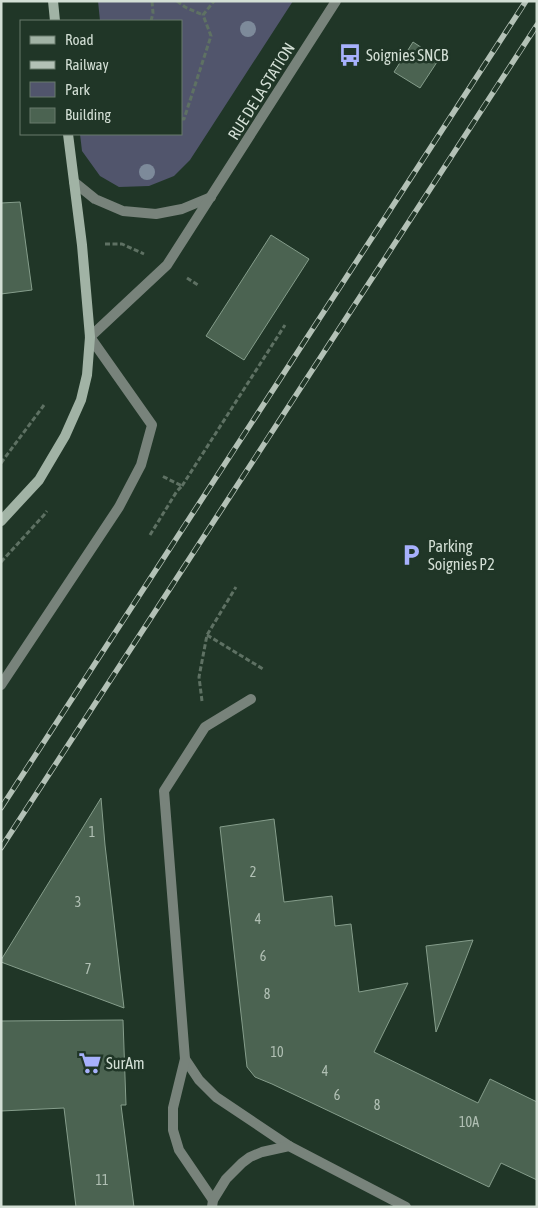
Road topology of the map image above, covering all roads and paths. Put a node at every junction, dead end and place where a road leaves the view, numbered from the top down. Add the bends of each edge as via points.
1 (53, 1) edge
2 (152, 1) edge
3 (177, 1) edge
4 (214, 1) edge
5 (336, 1) edge
6 (203, 15) junction
7 (55, 20) edge
8 (151, 20) edge
9 (182, 119) edge
10 (68, 135) edge
11 (74, 182) junction
12 (212, 197) junction
13 (286, 325) dead end
14 (90, 337) junction
15 (44, 405) dead end
16 (1, 463) edge
17 (182, 486) dead end
18 (177, 491) dead end
19 (1, 521) edge
20 (150, 535) dead end
21 (236, 587) dead end
22 (207, 635) junction
23 (262, 669) dead end
24 (1, 685) edge
25 (251, 699) dead end
26 (205, 727) junction
27 (185, 1059) junction
28 (289, 1146) junction
29 (213, 1203) edge
30 (406, 1207) edge

1 - 7 street
2 - 8 path
3 - 6 path
4 - 6 path
5 - 12 street, RUE DE LA STATION
6 - 9 path via 210,36
10 - 11 street
11 - 12 street via 95,199 123,211 156,214 182,209
11 - 14 street
12 - 14 street, RUE DE LA STATION via 168,265
13 - 17 path
14 - 19 street via 81,400 65,436 40,480
14 - 24 street via 152,425 141,465 119,507
15 - 16 path
18 - 20 path
21 - 22 path
22 - 23 path
22 - 26 path via 199,677
25 - 26 street
26 - 27 street via 164,791
27 - 28 street via 216,1097
27 - 29 street via 173,1108 173,1130 179,1150
28 - 29 street via 262,1152 242,1163 226,1179
28 - 30 street

